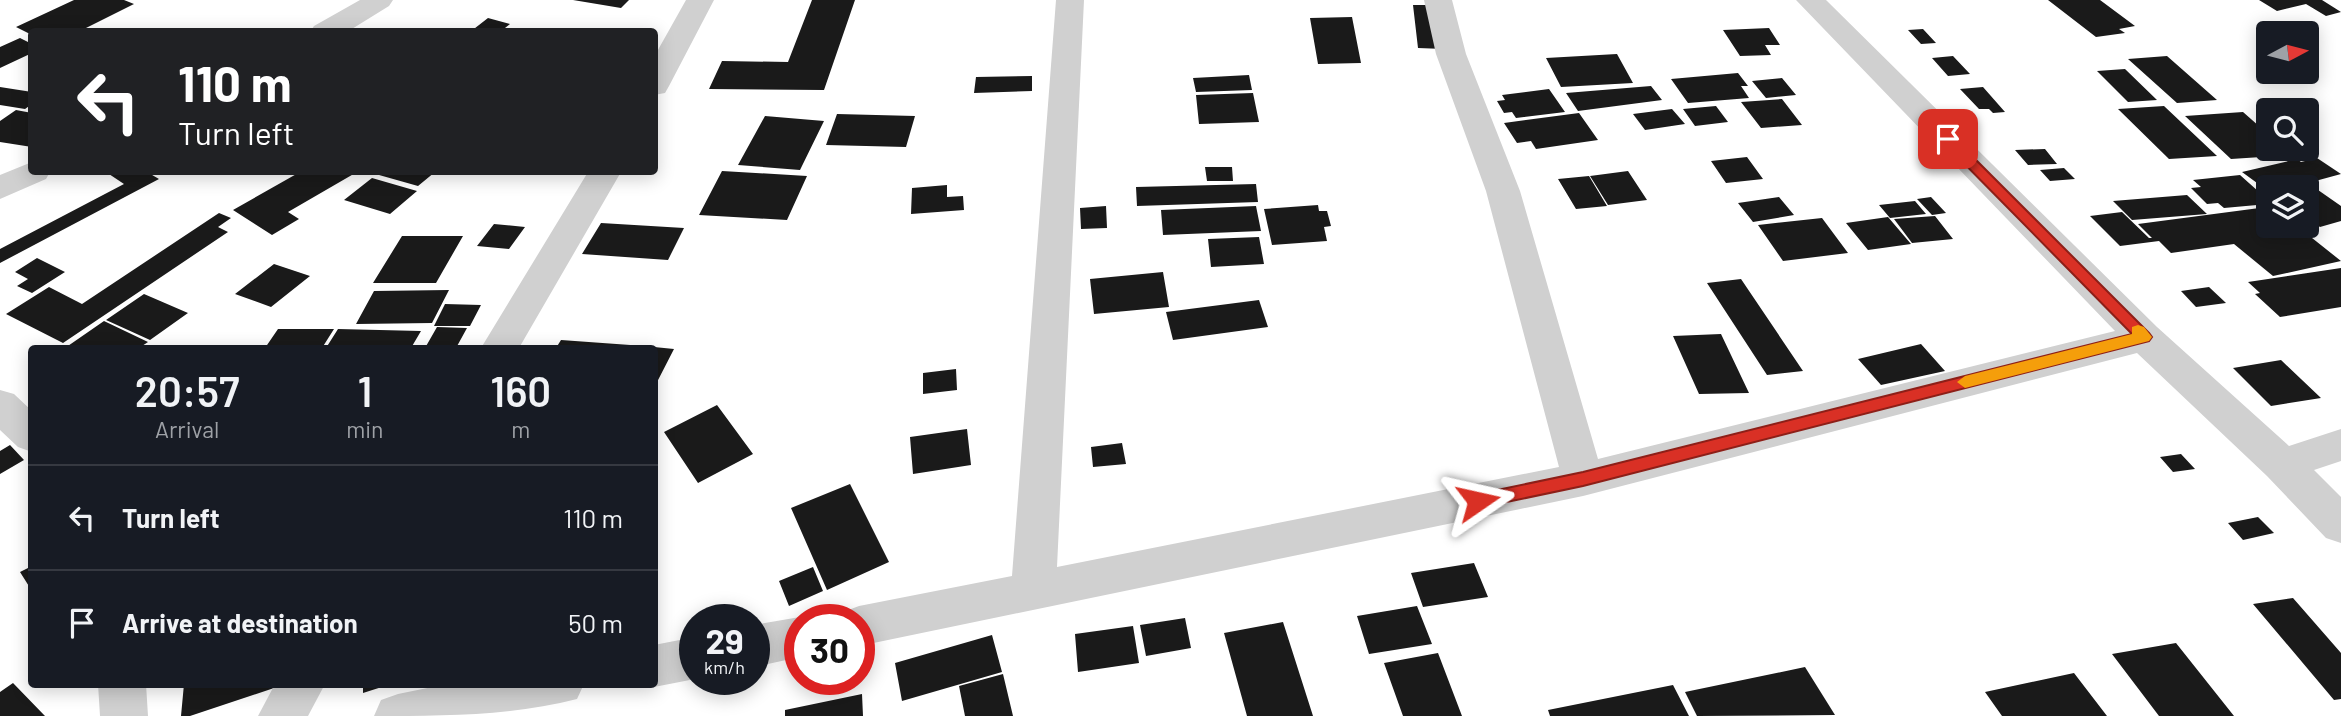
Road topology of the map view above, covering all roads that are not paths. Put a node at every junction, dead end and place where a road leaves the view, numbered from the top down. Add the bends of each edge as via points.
1 (379, 0) edge
2 (700, 0) edge
3 (1070, 0) edge
4 (1438, 0) edge
5 (1810, 0) edge
6 (332, 28) edge
7 (658, 79) edge
8 (28, 175) edge
9 (602, 175) edge
10 (0, 188) edge
11 (2144, 337) junction
12 (502, 345) edge
13 (0, 405) edge
14 (28, 432) edge
15 (2341, 445) edge
16 (2282, 464) junction
17 (1583, 479) junction
18 (2341, 525) edge
19 (1033, 592) junction
20 (875, 623) edge
21 (679, 661) edge
22 (658, 665) edge
23 (122, 688) edge
24 (299, 688) edge
25 (540, 688) edge
26 (124, 716) edge
27 (282, 716) edge
28 (398, 716) edge

1 - 6 street
2 - 7 street
3 - 19 street
4 - 17 street via 1451,54 1503,191
5 - 11 street
8 - 10 street
9 - 12 street
11 - 16 street
11 - 17 street
13 - 14 street
15 - 16 street
16 - 18 street
17 - 19 street
19 - 20 street
21 - 22 street
23 - 26 street
24 - 27 street
25 - 28 street

